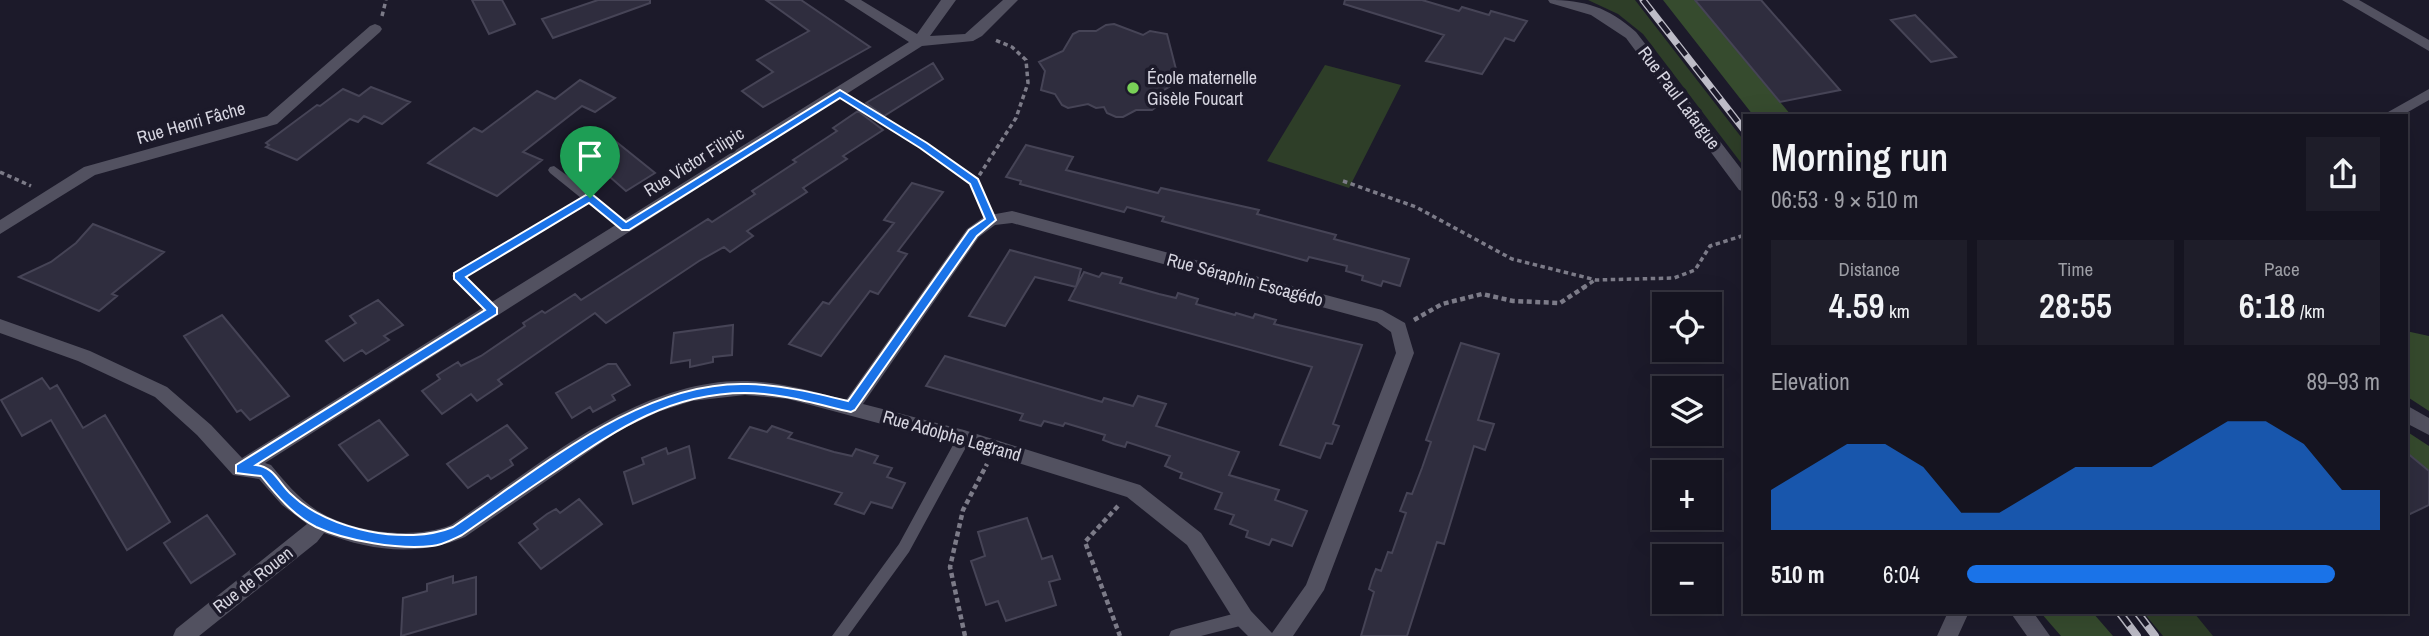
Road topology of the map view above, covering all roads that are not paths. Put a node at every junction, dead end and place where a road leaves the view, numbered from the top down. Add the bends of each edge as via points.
1 (851, 0) edge
2 (949, 0) edge
3 (1010, 0) edge
4 (1555, 0) edge
5 (2348, 0) edge
6 (375, 29) dead end
7 (919, 42) junction
8 (2429, 46) edge
9 (2429, 94) edge
10 (2392, 114) edge
11 (554, 170) dead end
12 (1743, 183) edge
13 (590, 198) junction
14 (626, 227) junction
15 (0, 228) edge
16 (493, 311) junction
17 (0, 326) edge
18 (851, 407) junction
19 (2408, 414) edge
20 (2429, 427) edge
21 (964, 438) junction
22 (240, 469) junction
23 (320, 522) junction
24 (1958, 614) edge
25 (2022, 614) edge
26 (1244, 618) junction
27 (183, 636) edge
28 (839, 636) edge
29 (1176, 636) edge
30 (1264, 636) edge
31 (1281, 636) edge
32 (1947, 636) edge
33 (2040, 636) edge

1 - 7 street
2 - 7 street
3 - 7 street via 968,38
4 - 12 street, Rue Paul Lafargue via 1607,16 1631,35
5 - 8 street
6 - 15 street, Rue Henri Fâche via 272,120 90,171
7 - 14 street, Rue Victor Filipic
9 - 10 street
11 - 13 lane
13 - 14 lane
13 - 16 lane via 458,276
14 - 16 street, Rue Victor Filipic
16 - 22 street, Rue Victor Filipic
17 - 22 street via 84,356 162,392
18 - 21 street, Rue Adolphe Legrand
18 - 23 street, Rue Adolphe Legrand via 788,392 745,388 692,394 613,425 458,531 435,540 351,533
18 - 31 street, Rue Séraphin Escagédo via 973,233 991,220 1025,220 1382,317 1399,328 1405,353 1314,590
19 - 20 street
21 - 26 street, Rue Adolphe Legrand via 1133,491 1194,540
21 - 28 lane via 904,548
22 - 23 street, Rue Adolphe Legrand via 264,471 288,500
23 - 27 street, Rue de Rouen via 310,536
24 - 32 street
25 - 33 street
26 - 29 lane
26 - 30 street, Rue Adolphe Legrand

